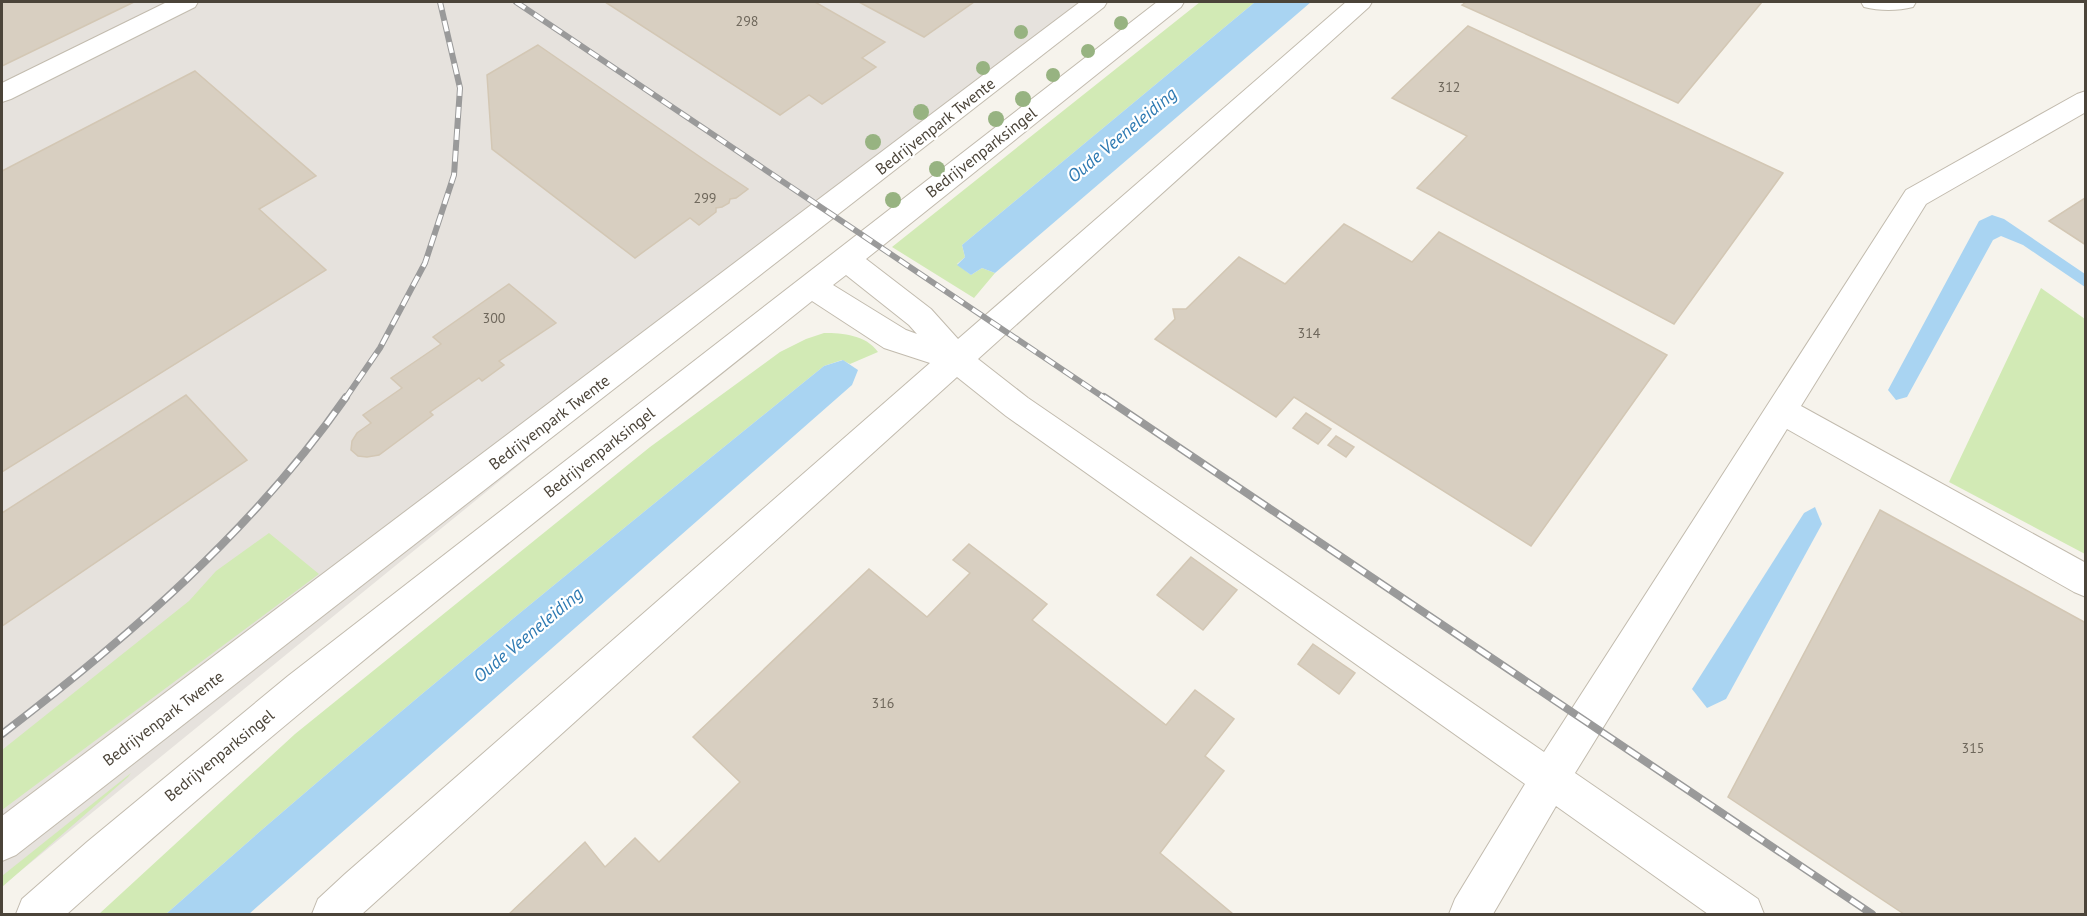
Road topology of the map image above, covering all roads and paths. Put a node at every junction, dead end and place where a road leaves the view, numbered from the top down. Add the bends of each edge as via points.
1 (186, 2) edge
2 (1095, 2) edge
3 (1172, 2) edge
4 (1360, 2) edge
5 (1873, 2) edge
6 (1904, 2) edge
7 (2, 93) edge
8 (2085, 100) edge
9 (2085, 130) edge
10 (2030, 132) junction
11 (846, 259) junction
12 (811, 286) junction
13 (958, 360) junction
14 (1781, 410) junction
15 (2085, 581) edge
16 (1550, 780) junction
17 (2, 842) edge
18 (37, 915) edge
19 (333, 915) edge
20 (1470, 915) edge
21 (1743, 915) edge

1 - 7 street
2 - 17 street, Bedrijvenpark Twente
3 - 11 street, Bedrijvenparksingel
4 - 13 street
5 - 6 street
8 - 10 street
9 - 10 street via 2071,126
10 - 14 street via 1916,197
11 - 12 street, Bedrijvenparksingel
11 - 13 street via 920,317
12 - 13 street via 895,339
12 - 18 street, Bedrijvenparksingel via 224,750
13 - 16 street via 1017,407
13 - 19 street
14 - 15 street
14 - 16 street
16 - 20 street
16 - 21 street

